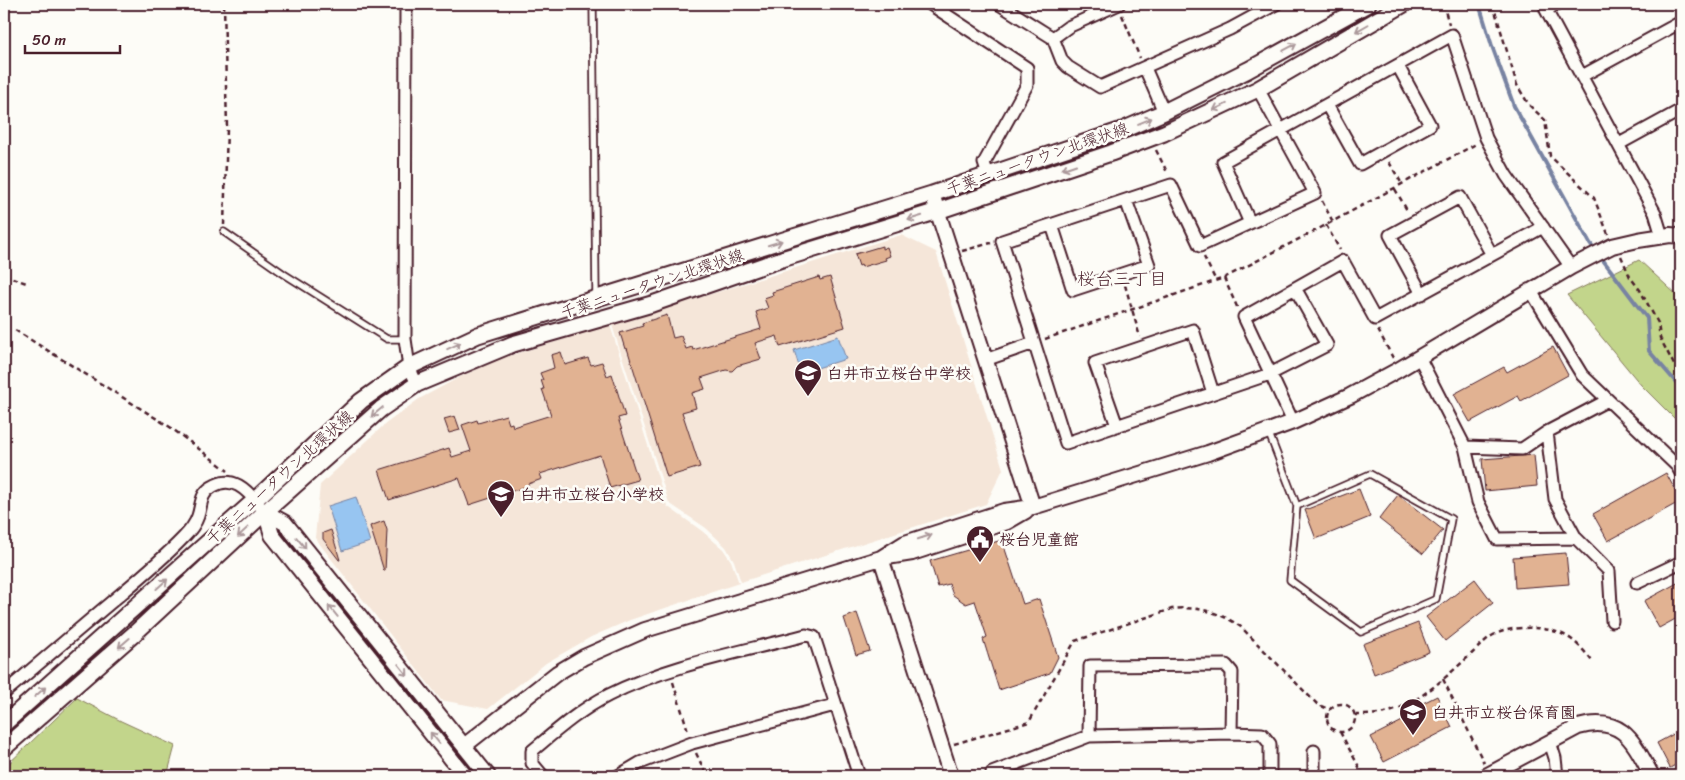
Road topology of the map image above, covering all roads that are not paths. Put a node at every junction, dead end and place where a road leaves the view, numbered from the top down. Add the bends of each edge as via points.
1 (406, 4) edge
2 (593, 4) edge
3 (930, 4) edge
4 (999, 4) edge
5 (1118, 4) edge
6 (1276, 4) edge
7 (1368, 4) edge
8 (1404, 4) edge
9 (1557, 4) edge
10 (1681, 22) edge
11 (1053, 38) junction
12 (1398, 66) junction
13 (1145, 68) junction
14 (1582, 76) junction
15 (1258, 89) junction
16 (1327, 105) junction
17 (1681, 110) edge
18 (1164, 112) junction
19 (1281, 130) junction
20 (1619, 144) junction
21 (988, 175) junction
22 (932, 194) junction
23 (1126, 200) junction
24 (938, 211) junction
25 (1250, 223) junction
26 (1052, 224) junction
27 (1543, 227) junction
28 (224, 232) road end
29 (1662, 236) junction
30 (1681, 236) edge
31 (1492, 255) junction
32 (1571, 267) junction
33 (1295, 288) junction
34 (1531, 291) junction
35 (1422, 294) junction
36 (596, 299) junction
37 (405, 339) junction
38 (1034, 343) junction
39 (1419, 357) junction
40 (985, 360) junction
41 (409, 367) junction
42 (1270, 374) junction
43 (417, 384) junction
44 (1213, 393) junction
45 (1608, 400) junction
46 (1293, 422) junction
47 (1117, 426) junction
48 (1268, 431) junction
49 (1547, 432) junction
50 (1465, 447) junction
51 (1681, 473) edge
52 (255, 500) junction
53 (1297, 506) junction
54 (1033, 507) junction
55 (265, 512) junction
56 (1576, 538) junction
57 (881, 558) junction
58 (1681, 562) edge
59 (1637, 583) dead end
60 (1612, 621) dead end
61 (4, 693) edge
62 (835, 705) junction
63 (4, 724) edge
64 (1231, 733) junction
65 (1089, 736) junction
66 (1550, 742) junction
67 (464, 746) junction
68 (4, 748) edge
69 (1314, 751) dead end
70 (1488, 775) edge
71 (465, 776) edge
72 (488, 776) edge
73 (543, 776) edge
74 (618, 776) edge
75 (857, 776) edge
76 (951, 776) edge
77 (993, 776) edge
78 (1270, 776) edge
79 (1314, 776) edge
80 (1557, 776) edge
81 (1652, 776) edge

1 - 37 street
2 - 36 lane
3 - 21 street via 1027,68 1027,85 984,163
4 - 11 street
5 - 11 street via 1068,27
6 - 13 street
18 -> 7 main road, 千葉ニュータウン北環状線
8 -> 15 main road, 千葉ニュータウン北環状線
9 - 14 street via 1546,10
10 - 14 street
11 - 13 street via 1062,61 1100,87
12 - 16 street
12 - 16 street via 1430,125 1360,164
12 - 27 street via 1452,35 1486,138 1506,175
13 - 18 street
14 - 20 street
15 - 19 street
15 -> 24 main road, 千葉ニュータウン北環状線 via 1164,133
16 - 19 street
17 - 20 street
21 -> 18 main road, 千葉ニュータウン北環状線 via 1125,129
19 - 25 street via 1223,162
19 - 25 street via 1316,193
20 - 29 street via 1656,213
21 - 22 main road, 千葉ニュータウン北環状線
22 - 24 street
36 -> 22 main road, 千葉ニュータウン北環状線
23 - 25 street via 1172,184 1200,246
23 - 26 street
23 - 26 street via 1148,265 1073,290
24 - 40 street
24 -> 43 main road, 千葉ニュータウン北環状線 via 652,304 513,344
26 - 38 street via 1002,242
27 - 31 street
27 - 32 street
28 - 37 lane via 387,339
29 - 30 street
29 - 32 street via 1612,246
31 - 35 street
31 - 35 street via 1460,197 1390,235
32 - 34 street
33 - 35 street via 1343,261 1375,319
33 - 42 street via 1244,317
33 - 42 street via 1327,344
34 - 39 street
34 - 45 street via 1582,375
41 -> 36 main road, 千葉ニュータウン北環状線 via 478,335
37 - 41 street
38 - 40 street
38 - 47 street via 1066,442
39 - 46 street via 1350,396
39 - 50 street
40 - 54 street
41 - 43 street
41 - 52 main road, 千葉ニュータウン北環状線 via 361,401
42 - 44 street
42 - 46 street
43 -> 55 main road, 千葉ニュータウン北環状線 via 381,409
44 - 47 street
44 - 47 street via 1193,330 1096,362
45 - 49 street
45 - 51 street
46 - 48 street
48 - 53 lane
48 - 54 street
49 - 50 street via 1522,449
49 - 56 street via 1555,499
50 - 56 street via 1478,502 1496,539
52 - 55 street
52 - 61 street via 236,483 212,486 200,500 192,528 150,570
63 -> 52 main road, 千葉ニュータウン北環状線
53 - 53 lane via 1290,580 1361,632 1436,599 1451,518 1370,474
54 - 57 street via 1004,511 905,543
55 -> 67 street via 285,523
55 -> 68 main road, 千葉ニュータウン北環状線 via 135,633
71 -> 55 street via 272,535
56 - 60 street via 1610,571
57 - 67 street via 616,641 557,673
57 - 76 street
58 - 59 street
62 - 73 street via 814,638 806,635 670,671 608,695 569,720 532,751 532,763
62 - 74 street via 692,743 640,763
62 - 75 street
64 - 65 street
64 - 65 street via 1232,672 1226,665 1090,666
64 - 78 street via 1262,734 1270,744
65 - 77 street via 992,773
66 - 70 street
66 - 80 street
66 - 81 street via 1590,724 1613,727 1632,739
67 - 72 street
69 - 79 street

